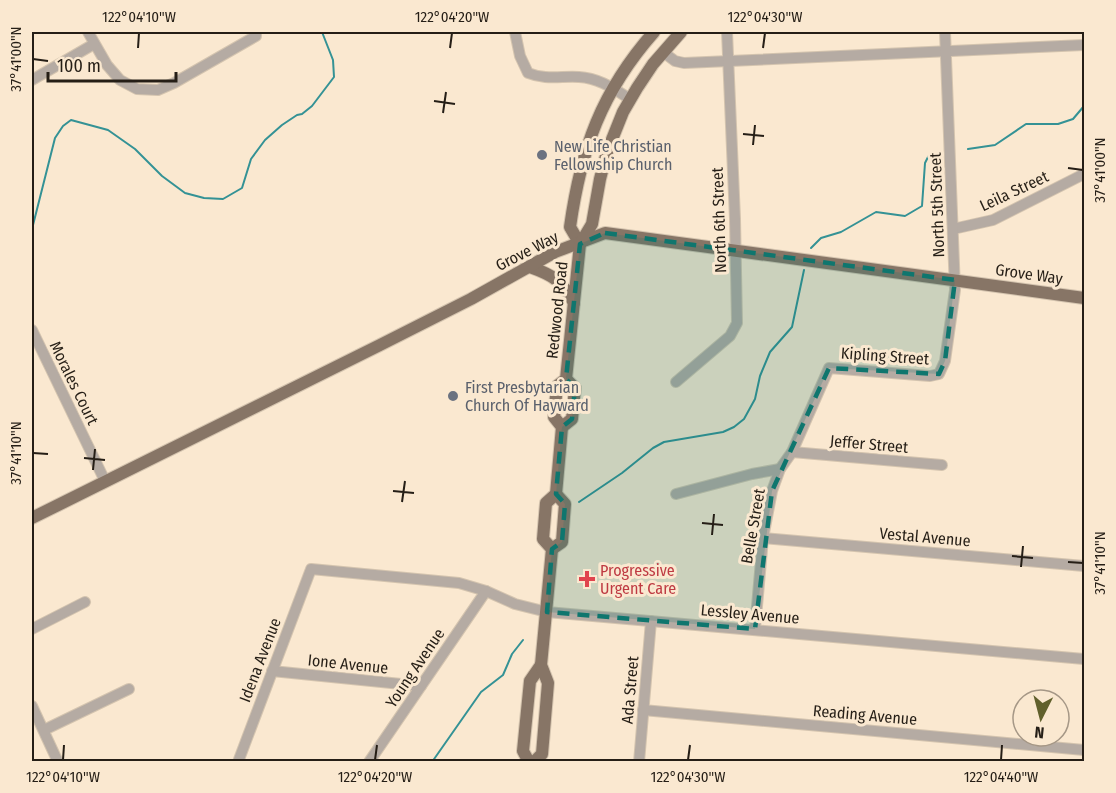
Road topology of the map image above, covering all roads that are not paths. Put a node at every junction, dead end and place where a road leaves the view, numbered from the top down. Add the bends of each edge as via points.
1 (87, 32) edge
2 (515, 32) edge
3 (654, 32) edge
4 (681, 32) edge
5 (727, 32) edge
6 (945, 32) edge
7 (256, 34) edge
8 (94, 44) junction
9 (1084, 45) edge
10 (945, 51) junction
11 (663, 52) junction
12 (728, 61) junction
13 (32, 80) edge
14 (612, 88) junction
15 (630, 99) junction
16 (1084, 174) edge
17 (953, 229) junction
18 (580, 243) junction
19 (736, 250) junction
20 (530, 267) junction
21 (955, 280) junction
22 (1084, 298) edge
23 (574, 303) junction
24 (32, 330) edge
25 (829, 368) joint
26 (939, 374) joint
27 (566, 379) junction
28 (676, 381) dead end
29 (562, 427) junction
30 (792, 452) junction
31 (942, 465) dead end
32 (780, 469) junction
33 (105, 482) junction
34 (556, 494) junction
35 (675, 494) dead end
36 (32, 518) edge
37 (763, 538) junction
38 (552, 549) junction
39 (1084, 566) edge
40 (311, 569) joint
41 (486, 591) junction
42 (85, 602) dead end
43 (547, 612) junction
44 (651, 621) junction
45 (32, 629) edge
46 (755, 629) junction
47 (1084, 659) edge
48 (541, 666) junction
49 (272, 671) junction
50 (421, 686) junction
51 (129, 689) dead end
52 (32, 706) edge
53 (643, 710) junction
54 (44, 730) junction
55 (1084, 750) edge
56 (58, 762) edge
57 (238, 762) edge
58 (369, 762) edge
59 (529, 762) edge
60 (534, 762) edge
61 (639, 762) edge

1 - 8 street
2 - 14 street via 528,73 539,77 581,77
3 - 14 main road, Redwood Road
4 - 11 main road, Redwood Road
5 - 12 street, North 6th Street
6 - 10 street, North 5th Street
7 - 8 street via 158,90 137,89 120,80
8 - 13 street
9 - 10 street
10 - 12 street
10 - 17 street, North 5th Street
11 - 12 street via 684,63
11 - 15 main road, Redwood Road
12 - 19 street, North 6th Street
14 - 15 street
14 - 18 main road, Redwood Road via 592,130 578,179 570,227
15 - 18 main road, Redwood Road via 607,152 592,224
16 - 17 street, Leila Street via 993,220
17 - 21 street, North 5th Street
18 - 19 main road, Grove Way via 605,232
18 - 20 main road, Grove Way
18 - 23 main road, Redwood Road
19 - 21 main road, Grove Way
19 - 28 street, North 6th Street via 735,329
20 - 23 main road via 560,282
20 - 33 main road, Grove Way
21 - 22 main road, Grove Way
21 - 26 street, North 5th Street via 945,361
23 - 27 main road, Redwood Road
24 - 33 street, Morales Court
25 - 26 street, Kipling Street via 918,376
25 - 30 street, Belle Street
27 - 29 main road, Redwood Road via 557,386 554,417
27 - 29 main road, Redwood Road via 575,388 572,419
29 - 34 main road, Redwood Road
30 - 31 street, Jeffer Street
30 - 32 street, Belle Street
32 - 35 street
32 - 37 street, Belle Street
33 - 36 main road, Grove Way
34 - 38 main road, Redwood Road via 546,503 543,539
34 - 38 main road, Redwood Road via 565,504 562,542
37 - 39 street, Vestal Avenue
37 - 46 street, Belle Street
38 - 43 main road, Redwood Road
40 - 41 street, Lessley Avenue via 459,583
40 - 49 street, Idena Avenue
41 - 43 street, Lessley Avenue
41 - 50 street, Young Avenue
42 - 45 street
43 - 44 street, Lessley Avenue
43 - 48 main road, Redwood Road
44 - 46 street, Lessley Avenue
44 - 53 street, Ada Street
46 - 47 street, Lessley Avenue
48 - 59 main road, Redwood Road via 530,681 523,751
48 - 60 main road, Redwood Road via 548,682 542,754
49 - 50 street, Ione Avenue
49 - 57 street, Idena Avenue
50 - 58 street, Young Avenue
51 - 54 street
52 - 54 street
53 - 55 street, Reading Avenue
53 - 61 street, Ada Street
54 - 56 street

